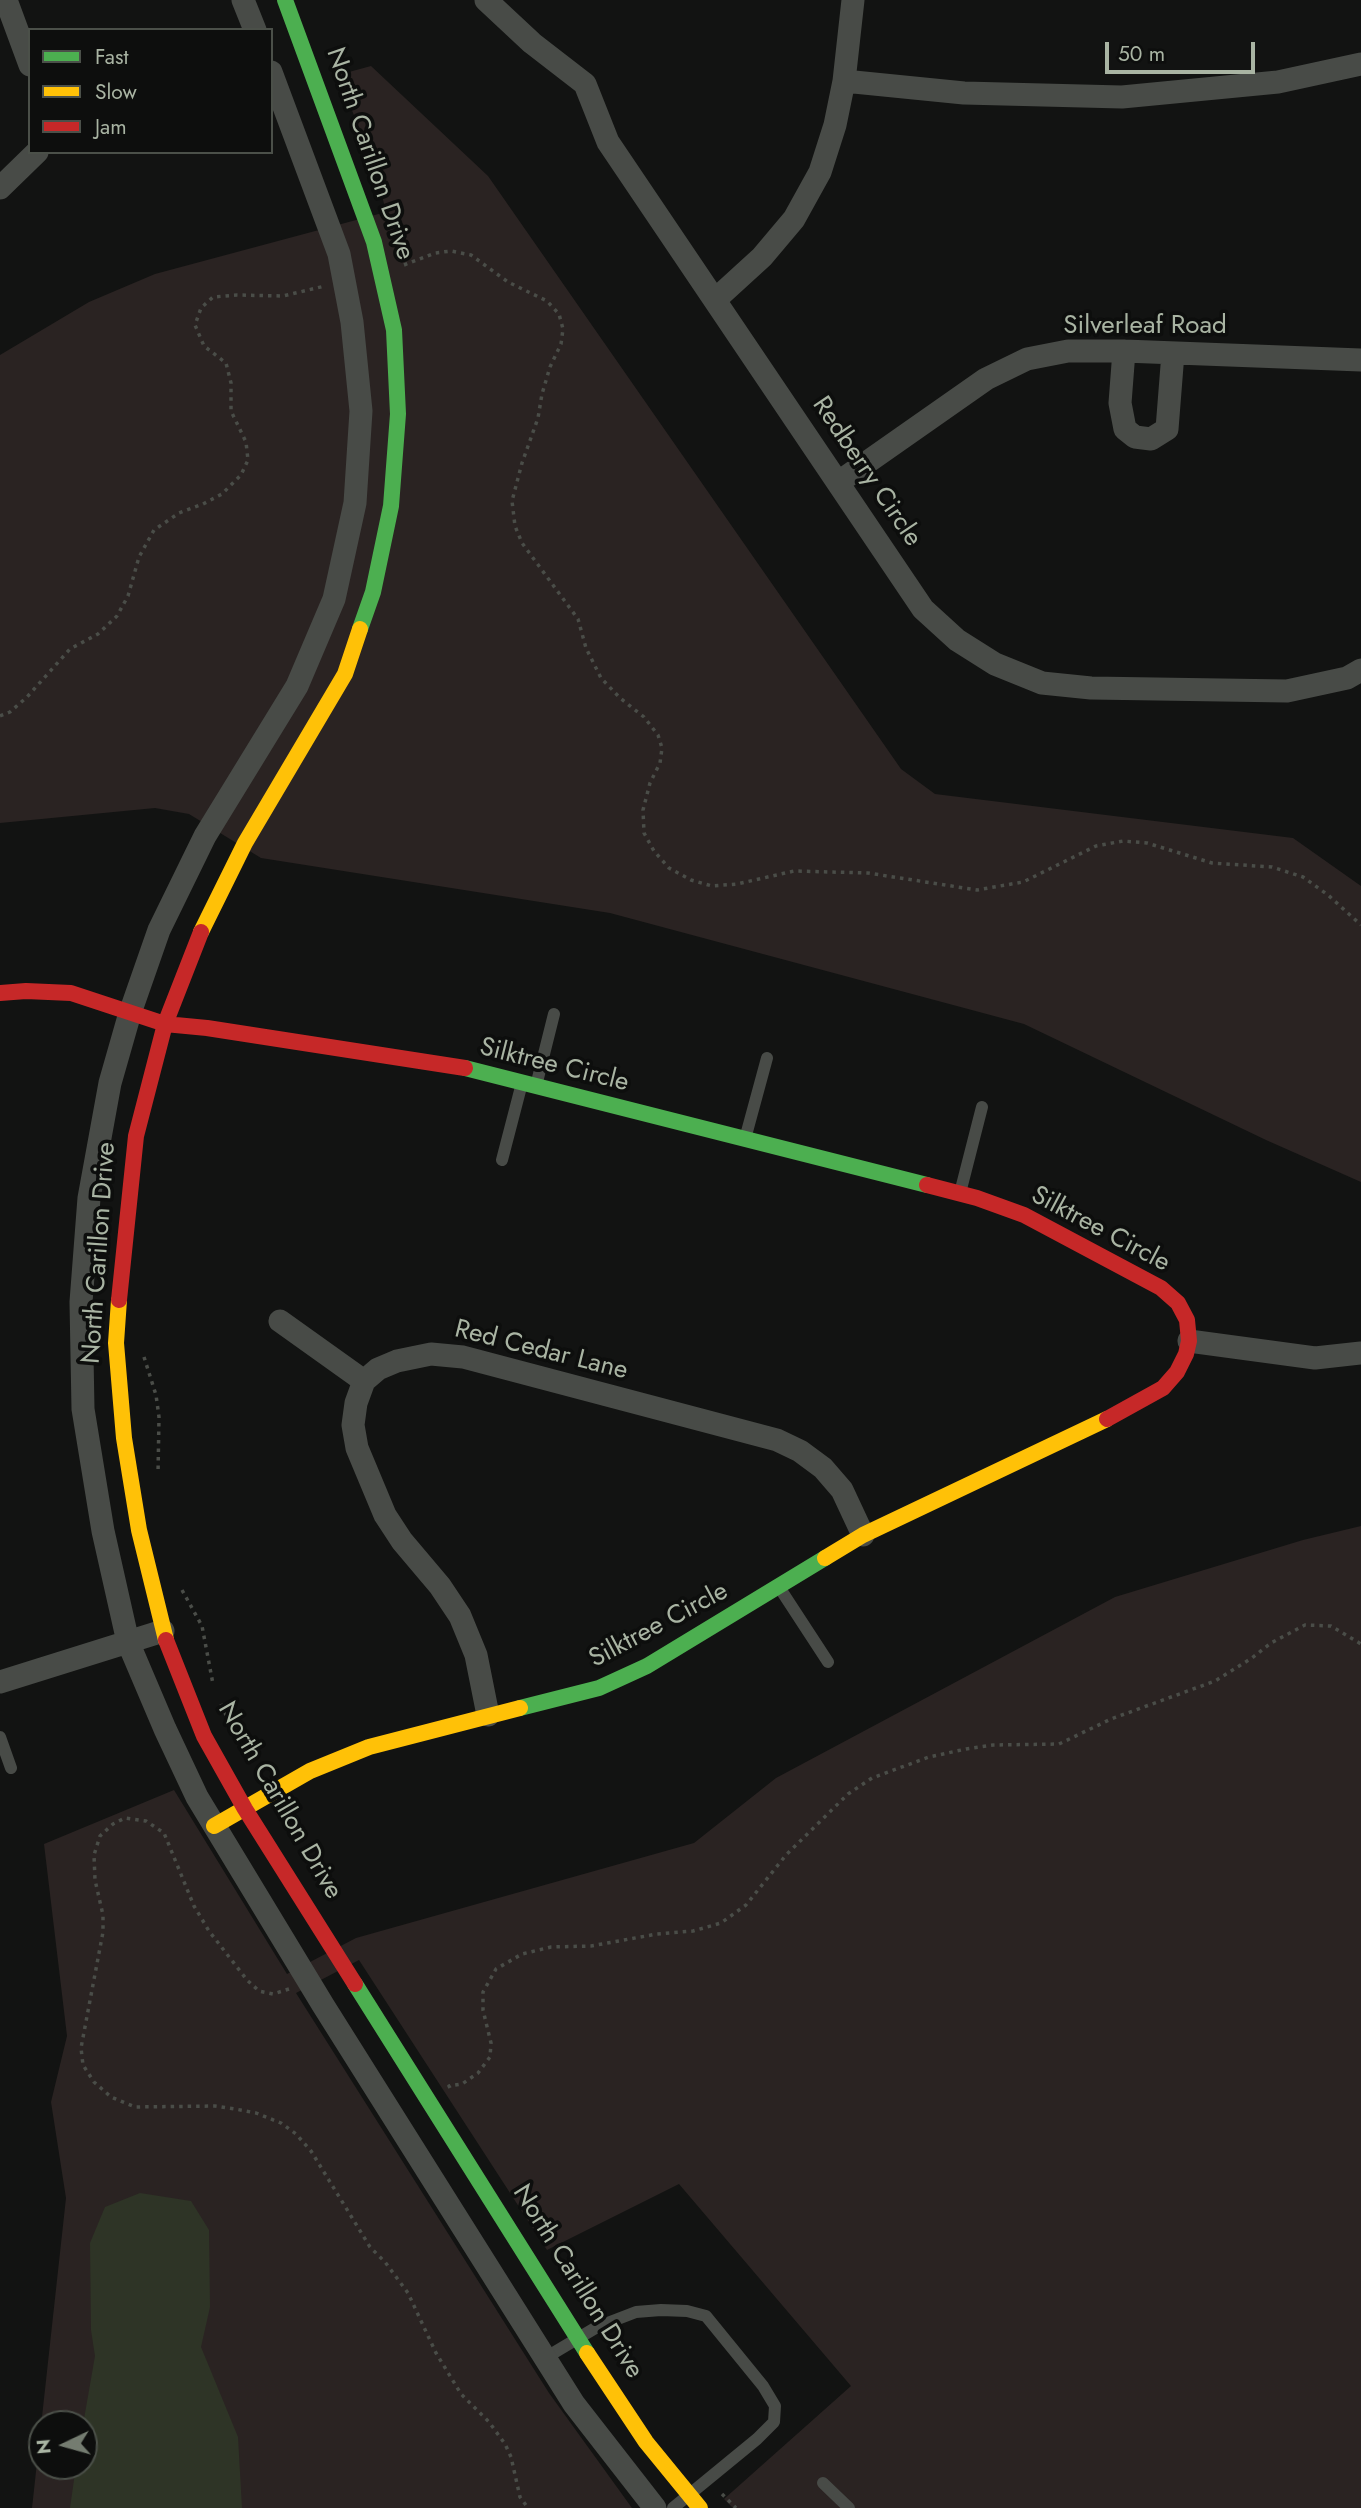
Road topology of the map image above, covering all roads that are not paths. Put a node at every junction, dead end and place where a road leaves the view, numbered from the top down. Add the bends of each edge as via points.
1 (6, 0) edge
2 (243, 0) edge
3 (285, 0) edge
4 (486, 0) edge
5 (853, 0) edge
6 (254, 28) edge
7 (305, 56) junction
8 (28, 60) edge
9 (1361, 64) edge
10 (273, 69) edge
11 (273, 75) edge
12 (844, 80) junction
13 (35, 154) edge
14 (0, 188) edge
15 (716, 299) junction
16 (1124, 351) junction
17 (1173, 353) junction
18 (1361, 360) edge
19 (839, 482) junction
20 (1361, 670) edge
21 (0, 993) edge
22 (130, 1013) junction
23 (554, 1014) dead end
24 (165, 1024) junction
25 (767, 1058) dead end
26 (529, 1085) junction
27 (982, 1107) dead end
28 (745, 1139) junction
29 (502, 1160) dead end
30 (960, 1194) junction
31 (280, 1321) dead end
32 (1189, 1341) junction
33 (1361, 1353) edge
34 (364, 1381) junction
35 (863, 1535) junction
36 (779, 1587) junction
37 (163, 1631) junction
38 (128, 1642) junction
39 (828, 1662) dead end
40 (0, 1682) edge
41 (488, 1715) junction
42 (0, 1737) edge
43 (11, 1768) dead end
44 (245, 1809) junction
45 (214, 1826) junction
46 (578, 2338) junction
47 (545, 2358) junction
48 (823, 2483) dead end
49 (695, 2502) edge
50 (655, 2508) edge
51 (673, 2508) edge
52 (849, 2508) edge

1 - 8 street
2 - 6 street
3 - 7 street, North Carillon Drive
4 - 15 street, Redberry Circle via 585,84 608,142
5 - 12 street
7 - 10 street
7 - 24 street, North Carillon Drive via 374,242 394,330 398,414 391,506 373,592 345,674 245,843 204,925
9 - 12 street via 1278,82 1122,97 964,93
11 - 22 street, North Carillon Drive via 339,254 361,411 355,503 334,599 297,686 205,836 159,930
12 - 15 street via 820,172 794,219 762,257
13 - 14 street
15 - 19 street, Redberry Circle
16 - 17 street, Silverleaf Road
16 - 17 street via 1120,403 1125,429 1135,437 1151,439 1167,429
16 - 19 street, Silverleaf Road via 1068,351 1027,359 986,379
17 - 18 street, Silverleaf Road
19 - 20 street, Redberry Circle via 923,608 957,640 995,664 1042,683 1287,691 1347,678
21 - 22 street, Silktree Circle via 71,993
22 - 24 street, Silktree Circle
22 - 38 street, North Carillon Drive via 110,1083 89,1198 81,1302 83,1409
23 - 26 lane
24 - 26 street, Silktree Circle via 464,1068
24 - 37 street, North Carillon Drive via 136,1136 116,1343 124,1437 139,1530
25 - 28 lane
26 - 28 street, Silktree Circle
26 - 29 lane
27 - 30 lane
28 - 30 street, Silktree Circle
30 - 32 street, Silktree Circle via 1024,1215 1161,1287 1187,1320
31 - 34 street
32 - 33 street via 1315,1358
32 - 35 street, Silktree Circle via 1177,1372 1163,1388
34 - 35 street, Red Cedar Lane via 397,1361 431,1354 463,1357 777,1440 823,1468 842,1490
34 - 41 street via 353,1425 358,1448 385,1515 460,1616 476,1656
35 - 36 street, Silktree Circle
36 - 39 lane
36 - 41 street, Silktree Circle via 647,1666 599,1688
37 - 38 street
37 - 44 street, North Carillon Drive via 204,1736
38 - 40 street
38 - 45 street, North Carillon Drive via 164,1729
41 - 44 street, Silktree Circle via 369,1747 310,1771
42 - 43 lane
44 - 45 street, Silktree Circle
44 - 46 street, North Carillon Drive
45 - 47 street, North Carillon Drive
46 - 47 lane
46 - 49 street, North Carillon Drive via 646,2442
46 - 49 lane via 636,2312 687,2311 706,2316 763,2386 775,2406 774,2422
47 - 50 street, North Carillon Drive via 574,2404
48 - 52 lane
49 - 51 lane

